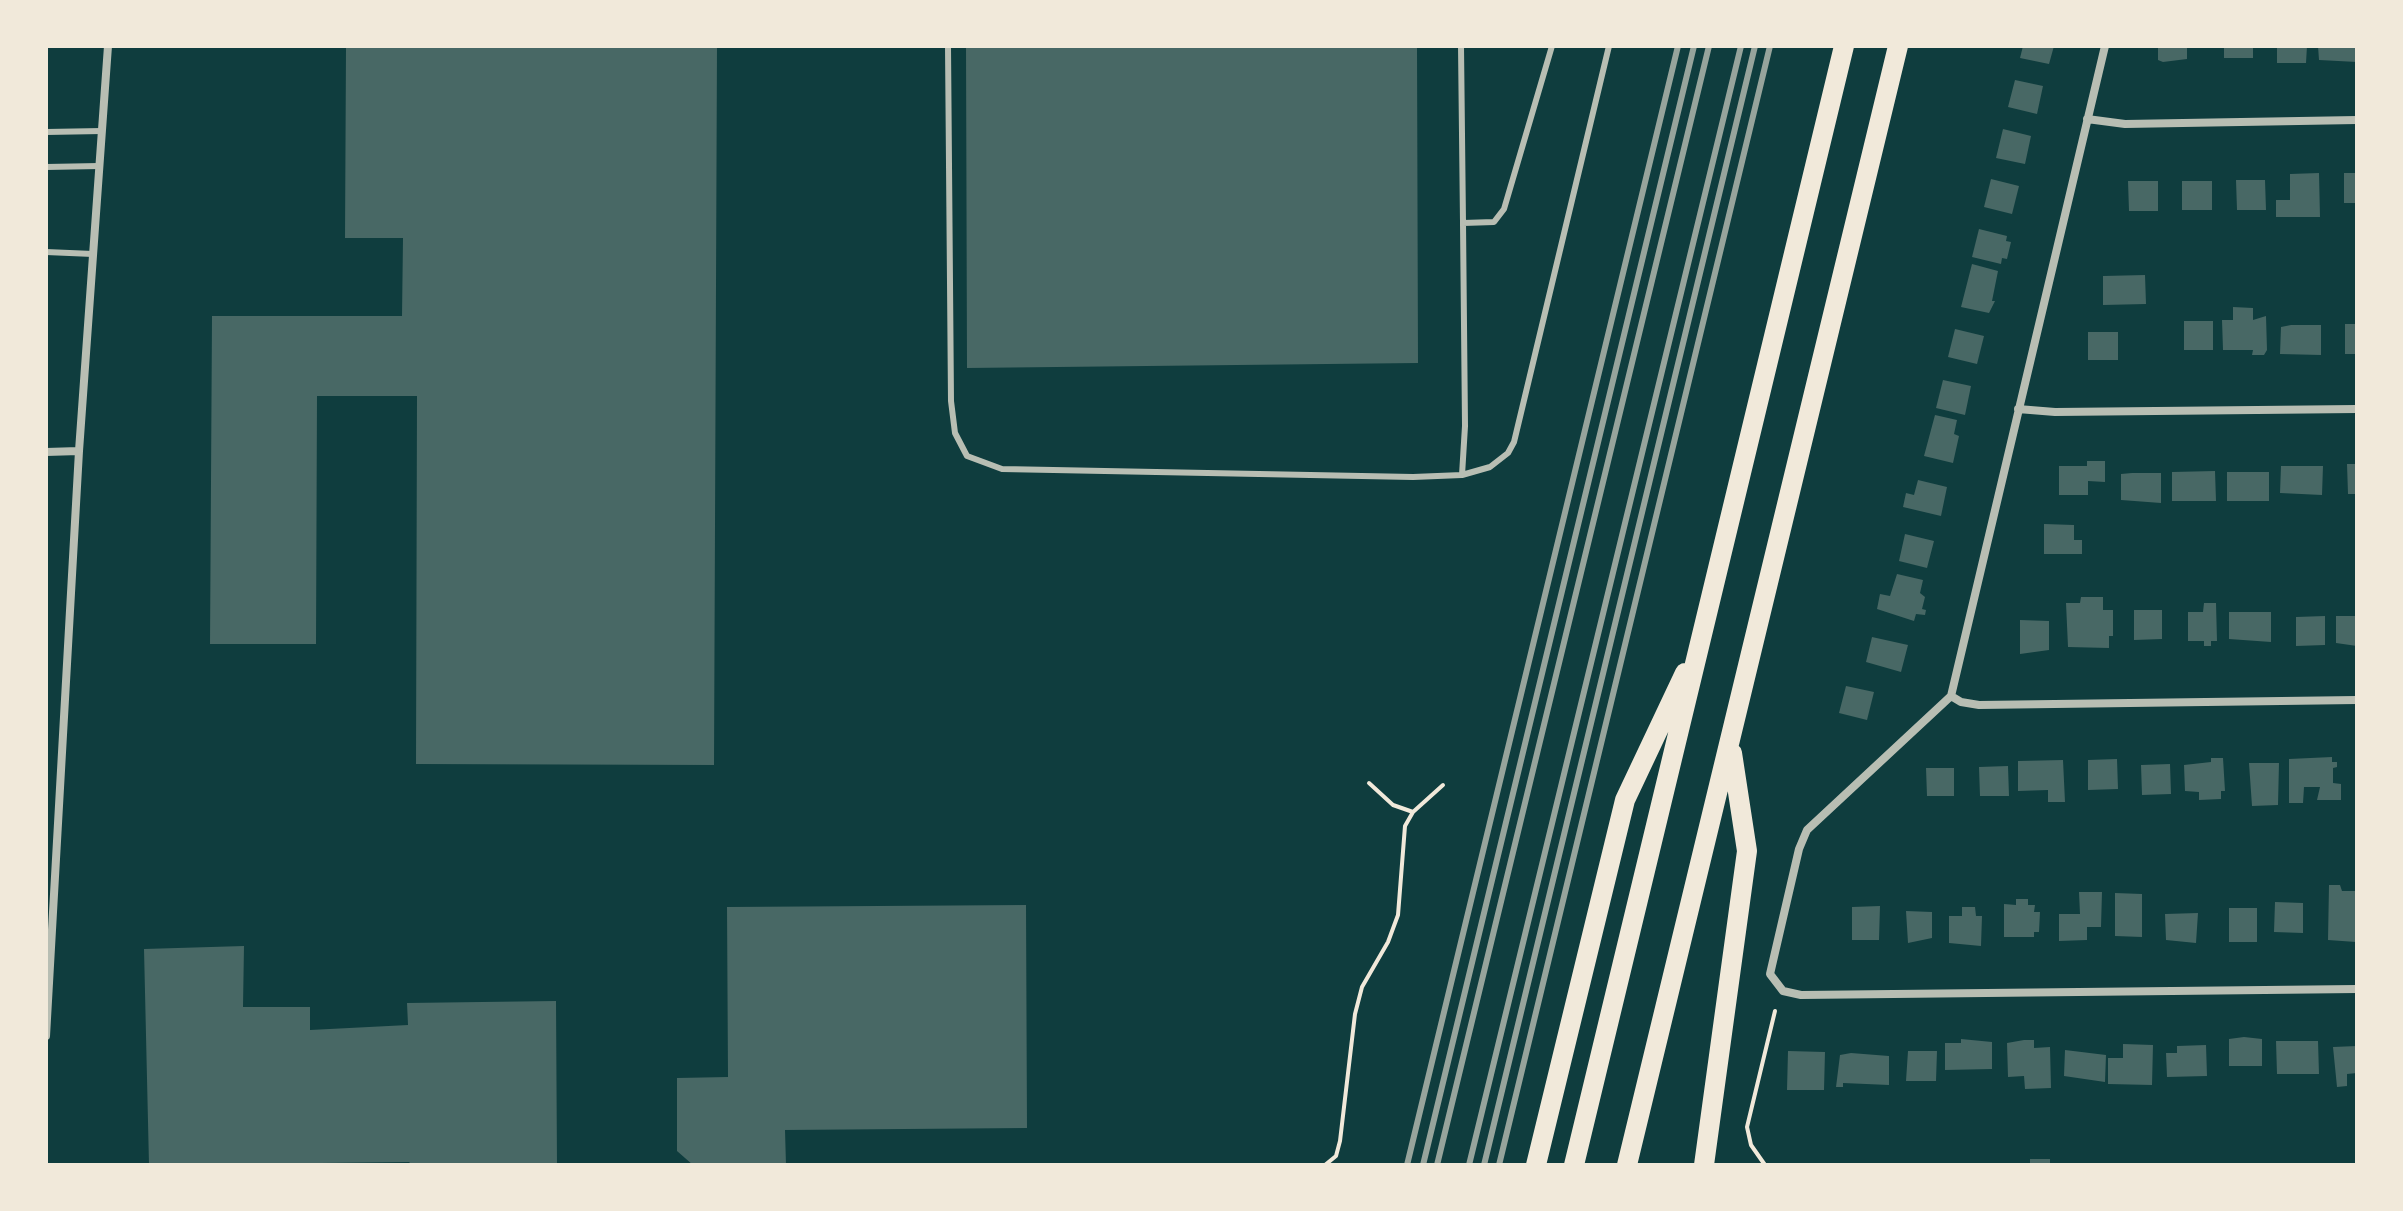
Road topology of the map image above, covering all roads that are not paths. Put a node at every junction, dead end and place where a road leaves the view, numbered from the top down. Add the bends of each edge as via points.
1 (108, 46) edge
2 (948, 46) edge
3 (1461, 46) edge
4 (1552, 46) edge
5 (1609, 46) edge
6 (1844, 46) edge
7 (1898, 46) edge
8 (2105, 46) edge
9 (2087, 119) junction
10 (2357, 120) edge
11 (102, 131) junction
12 (46, 132) edge
13 (99, 166) junction
14 (46, 167) edge
15 (1463, 223) junction
16 (46, 252) edge
17 (93, 254) junction
18 (2018, 409) junction
19 (2357, 409) edge
20 (79, 451) junction
21 (46, 452) edge
22 (1462, 475) junction
23 (1704, 633) junction
24 (1951, 696) junction
25 (2357, 700) edge
26 (1730, 739) junction
27 (50, 901) edge
28 (2357, 989) edge
29 (46, 1036) edge
30 (1536, 1165) edge
31 (1574, 1165) edge
32 (1627, 1165) edge
33 (1704, 1165) edge

1 - 11 street
2 - 22 lane via 951,401 955,433 967,456 1002,469
3 - 15 lane
4 - 15 lane via 1504,209 1494,222
5 - 22 lane via 1518,429 1500,461
6 - 23 highway
7 - 26 highway
8 - 9 street
9 - 10 street via 2125,124
9 - 18 street
11 - 12 lane
11 - 13 street
13 - 14 lane
13 - 17 street
15 - 22 lane
16 - 17 lane
17 - 20 street
18 - 19 street
18 - 24 street
20 - 21 street
20 - 27 street
23 - 30 highway via 1625,800
23 - 31 highway
24 - 25 street via 1979,705
24 - 28 street via 1814,821 1802,839 1771,965 1772,981 1783,991 1812,995
26 - 32 highway
26 - 33 highway via 1747,851
27 - 29 street

